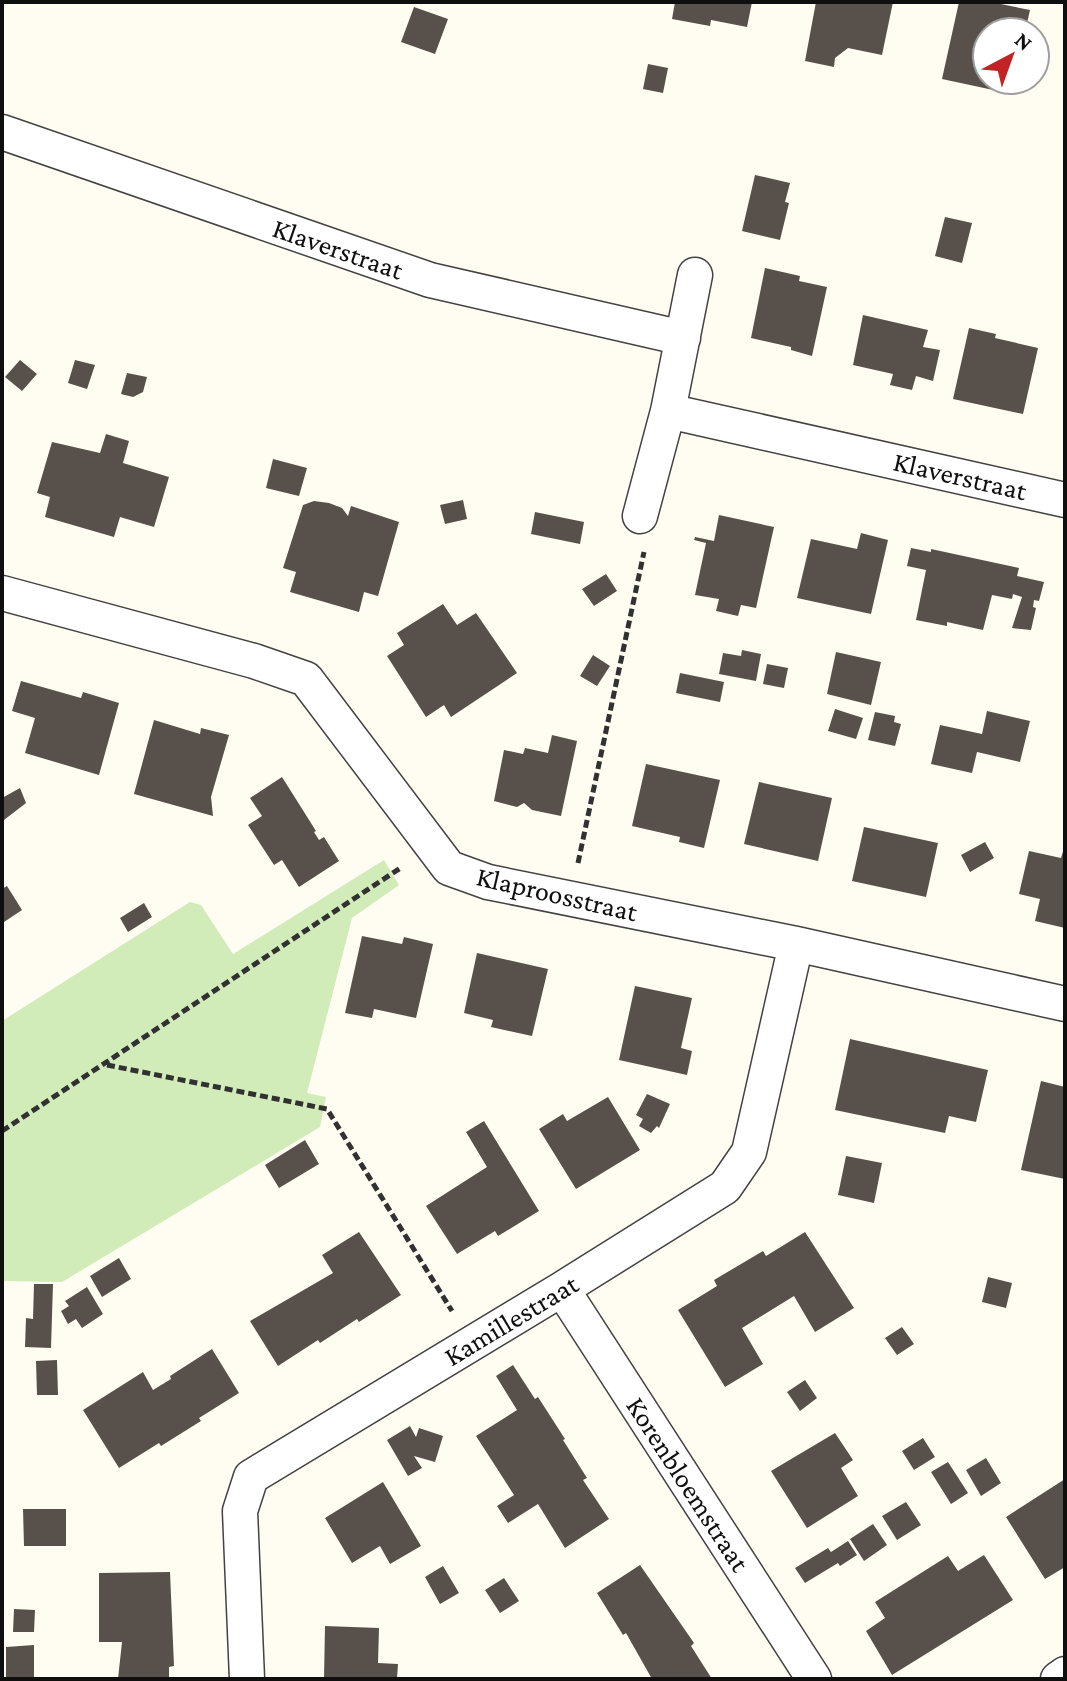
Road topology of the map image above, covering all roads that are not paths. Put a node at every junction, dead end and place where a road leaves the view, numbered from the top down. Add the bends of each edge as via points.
1 (2, 132) edge
2 (695, 275) dead end
3 (683, 338) junction
4 (668, 411) junction
5 (1065, 500) edge
6 (640, 516) road end
7 (2, 593) edge
8 (796, 944) junction
9 (1065, 1004) edge
10 (562, 1289) junction
11 (1065, 1674) edge
12 (247, 1679) edge
13 (814, 1679) edge
14 (1058, 1679) edge

1 - 3 street, Klaverstraat via 430,280
2 - 3 street
3 - 4 street
4 - 5 street, Klaverstraat
4 - 6 street
7 - 8 street, Klaproosstraat via 306,679 449,868 488,882
8 - 9 street, Klaproosstraat
8 - 10 street, Kamillestraat via 749,1152 725,1187
10 - 12 street, Kamillestraat via 251,1477 240,1511
10 - 13 street, Korenbloemstraat
11 - 14 street

